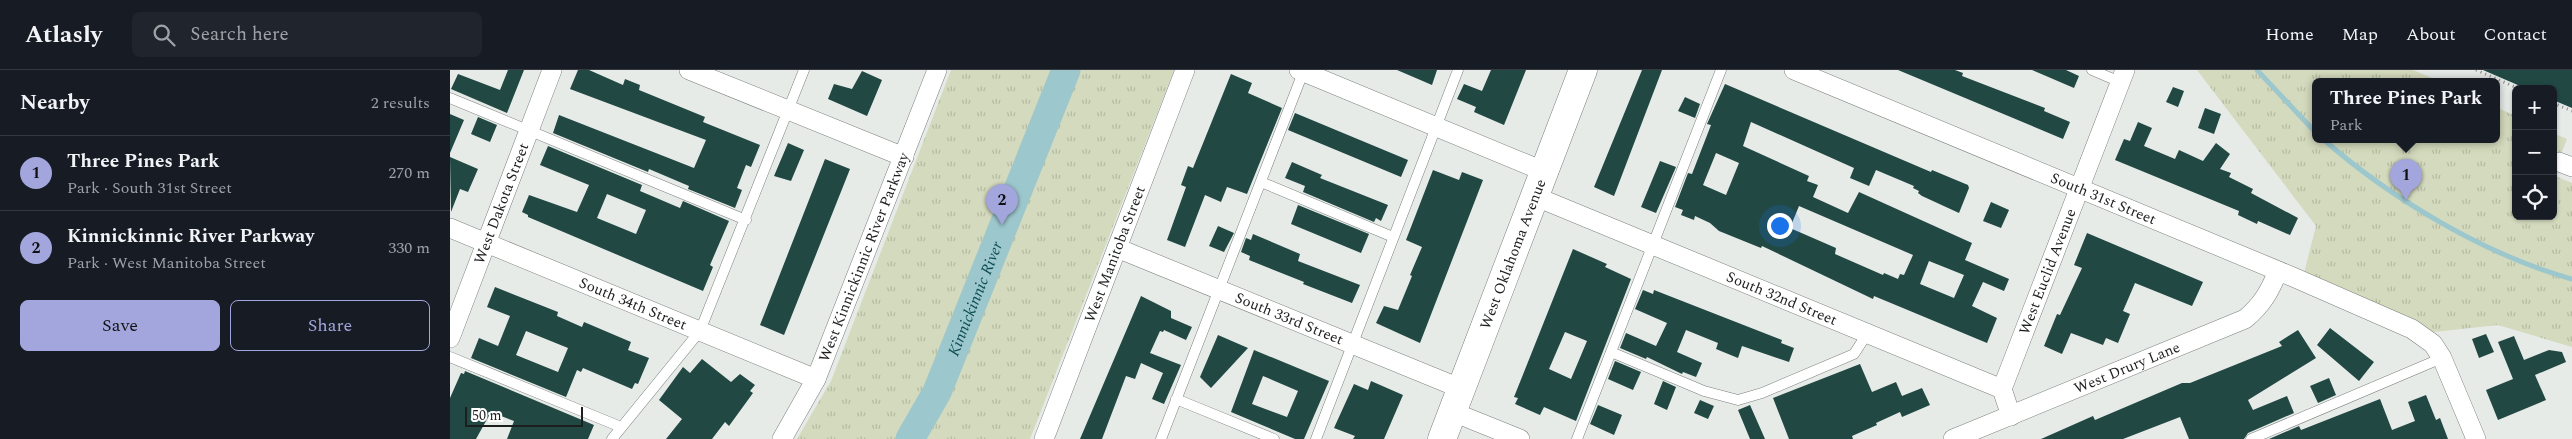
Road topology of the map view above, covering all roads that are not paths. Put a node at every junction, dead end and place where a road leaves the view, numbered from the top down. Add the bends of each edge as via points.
1 (552, 70) edge
2 (689, 70) edge
3 (804, 70) edge
4 (937, 70) edge
5 (1185, 70) edge
6 (1458, 70) edge
7 (1583, 70) edge
8 (1721, 70) edge
9 (1794, 70) edge
10 (2092, 70) edge
11 (1302, 71) edge
12 (2122, 76) edge
13 (450, 98) edge
14 (788, 110) junction
15 (1435, 126) junction
16 (530, 131) junction
17 (904, 157) junction
18 (1543, 171) junction
19 (1261, 182) junction
20 (2079, 189) junction
21 (1534, 196) junction
22 (746, 220) junction
23 (450, 228) edge
24 (1393, 237) junction
25 (486, 243) junction
26 (1653, 245) junction
27 (1117, 248) junction
28 (2278, 271) junction
29 (1220, 290) junction
30 (700, 331) junction
31 (1867, 334) junction
32 (450, 338) edge
33 (1352, 344) junction
34 (1611, 352) junction
35 (450, 357) edge
36 (2442, 358) junction
37 (816, 379) junction
38 (2002, 389) junction
39 (1176, 400) junction
40 (1457, 400) junction
41 (2011, 416) junction
42 (621, 427) junction
43 (612, 439) edge
44 (782, 439) edge
45 (1044, 439) edge
46 (1161, 439) edge
47 (1274, 439) edge
48 (1316, 439) edge
49 (1442, 439) edge
50 (1520, 439) edge
51 (1577, 439) edge
52 (1954, 439) edge
53 (2251, 439) edge
54 (2476, 439) edge

1 - 16 street, West Dakota Street
2 - 14 street
3 - 14 lane
4 - 17 street, West Kinnickinnic River Parkway
5 - 27 street, West Manitoba Street
6 - 15 lane
7 - 18 main road, West Oklahoma Avenue
8 - 26 lane
9 - 20 street, South 31st Street
10 - 12 lane
11 - 15 street
11 - 19 lane
12 - 20 street, West Euclid Avenue
13 - 16 lane
14 - 17 street
14 - 22 lane
15 - 18 street
15 - 24 lane
16 - 22 lane
16 - 25 street, West Dakota Street
17 - 37 street, West Kinnickinnic River Parkway
18 - 21 main road, West Oklahoma Avenue
19 - 24 lane
19 - 29 lane
20 - 28 street, South 31st Street
20 - 38 street, West Euclid Avenue
21 - 26 street, South 32nd Street
21 - 40 main road, West Oklahoma Avenue
22 - 30 lane
23 - 25 street, South 34th Street
24 - 33 lane
25 - 30 street, South 34th Street
25 - 32 street, West Dakota Street
26 - 31 street, South 32nd Street
26 - 34 lane
27 - 29 street, South 33rd Street
27 - 45 street, West Manitoba Street
28 - 36 street, South 31st Street via 2412,329 2433,344
28 - 41 street, West Drury Lane via 2268,295 2245,319
29 - 33 street, South 33rd Street
29 - 39 lane
30 - 37 street, South 34th Street
30 - 42 lane
31 - 34 lane via 1854,354 1738,400 1704,392
31 - 38 street, South 32nd Street
33 - 40 street, South 33rd Street
33 - 48 lane
34 - 51 lane
35 - 42 lane
36 - 53 lane
36 - 54 street, South 31st Street
37 - 44 street, West Kinnickinnic River Parkway
38 - 41 street
39 - 46 lane
39 - 47 lane
40 - 49 main road, West Oklahoma Avenue
40 - 50 street, South 33rd Street
41 - 52 street, West Drury Lane
42 - 43 lane

